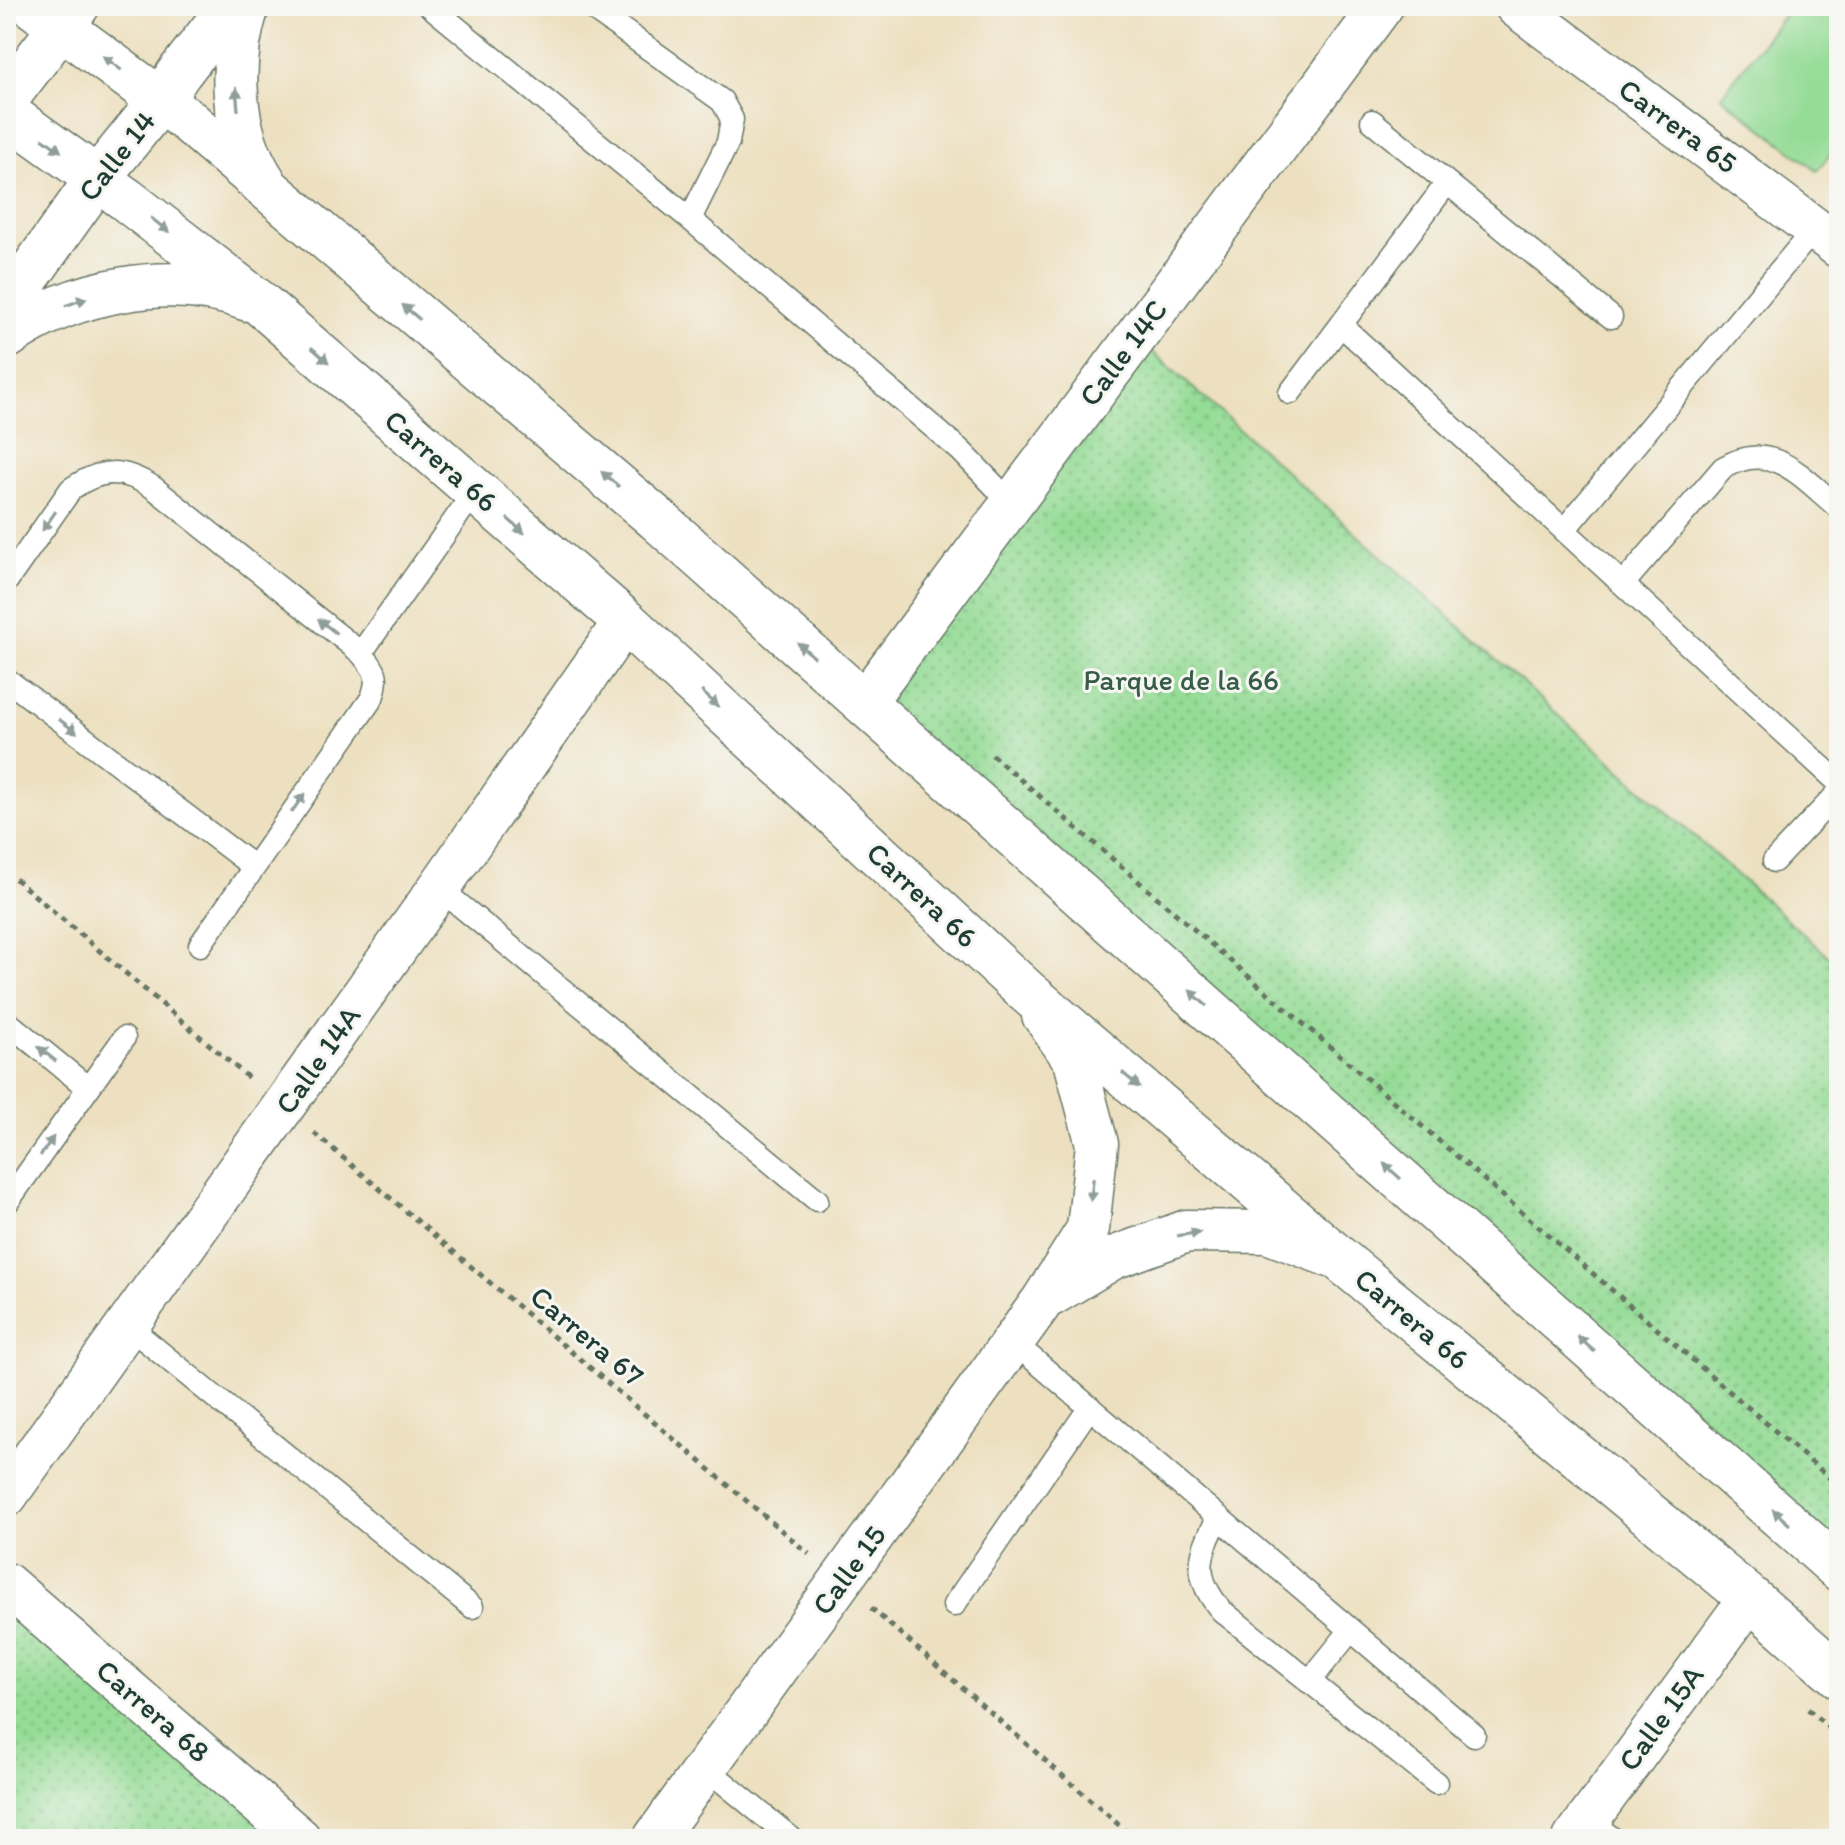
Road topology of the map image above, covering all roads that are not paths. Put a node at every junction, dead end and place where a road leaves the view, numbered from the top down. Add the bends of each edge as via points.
1 (231, 6) edge
2 (247, 6) edge
3 (430, 6) edge
4 (589, 6) edge
5 (1382, 6) edge
6 (1516, 6) edge
7 (58, 13) edge
8 (6, 99) edge
9 (161, 100) junction
10 (6, 113) edge
11 (1372, 121) dead end
12 (98, 178) junction
13 (1447, 183) junction
14 (274, 196) junction
15 (690, 219) junction
16 (1828, 237) edge
17 (261, 304) junction
18 (6, 307) edge
19 (1611, 317) dead end
20 (1341, 325) junction
21 (6, 337) edge
22 (1290, 393) dead end
23 (475, 491) junction
24 (1011, 503) junction
25 (1839, 508) edge
26 (1564, 530) junction
27 (6, 582) edge
28 (1623, 584) junction
29 (625, 621) junction
30 (361, 653) junction
31 (6, 679) edge
32 (865, 701) junction
33 (1839, 783) edge
34 (1839, 792) edge
35 (1774, 861) dead end
36 (254, 867) junction
37 (439, 888) junction
38 (200, 945) dead end
39 (1026, 991) junction
40 (6, 1021) edge
41 (124, 1038) dead end
42 (88, 1088) junction
43 (817, 1200) dead end
44 (6, 1204) edge
45 (1341, 1260) junction
46 (1043, 1300) junction
47 (129, 1327) junction
48 (1013, 1342) junction
49 (1090, 1407) junction
50 (6, 1496) edge
51 (1219, 1517) junction
52 (1839, 1569) edge
53 (6, 1584) edge
54 (1750, 1598) junction
55 (954, 1605) dead end
56 (472, 1607) dead end
57 (1351, 1630) junction
58 (1839, 1676) edge
59 (1309, 1682) junction
60 (1474, 1735) dead end
61 (706, 1768) junction
62 (1436, 1783) dead end
63 (1592, 1832) edge
64 (300, 1839) edge
65 (654, 1839) edge
66 (792, 1839) edge

1 - 9 main road, Calle 14
14 -> 2 main road via 251,156 238,111 236,54
3 - 15 lane
4 - 15 lane via 722,101 732,119 728,142
5 - 24 street, Calle 14C
6 - 16 street, Carrera 65
7 - 8 main road
9 -> 7 main road
9 - 12 main road, Calle 14
9 - 14 main road
10 -> 12 main road, Carrera 66
11 - 13 lane
12 -> 17 main road, Carrera 66
12 - 18 main road, Calle 14
13 - 19 lane
13 - 20 lane
32 -> 14 main road
15 - 24 lane via 961,451
16 - 26 lane
21 -> 17 main road via 64,306 118,291 206,289
17 -> 23 main road, Carrera 66
20 - 22 lane
20 - 26 lane
23 -> 29 main road, Carrera 66
23 - 30 lane
24 - 32 street, Calle 14C
25 - 28 lane via 1784,463 1769,457 1736,460 1723,468
26 - 28 lane
30 -> 27 lane via 154,488 121,472 86,478 71,489
28 - 33 lane
29 - 37 street, Calle 14A
29 -> 39 main road, Carrera 66
36 -> 30 lane via 372,698 378,682
31 -> 36 lane
52 -> 32 main road
34 - 35 lane
36 - 38 lane
37 - 43 lane
37 - 47 street, Calle 14A
39 -> 45 main road, Carrera 66
39 -> 46 street, Calle 15 via 1075,1061 1097,1144 1088,1229
42 -> 40 lane
41 - 42 lane
44 -> 42 lane
46 -> 45 street, Calle 15 via 1113,1258 1187,1231 1267,1232
45 - 54 main road, Carrera 66
46 - 48 street, Calle 15
47 - 50 street, Calle 14A
47 - 56 lane
48 - 49 lane
48 - 61 street, Calle 15
49 - 51 lane
49 - 55 lane
51 - 57 lane
51 - 59 lane via 1200,1557 1208,1596
53 - 64 street, Carrera 68
54 - 58 main road, Carrera 66
54 - 63 street, Calle 15A
57 - 59 lane
57 - 60 lane
59 - 62 lane
61 - 65 street, Calle 15
61 - 66 lane

